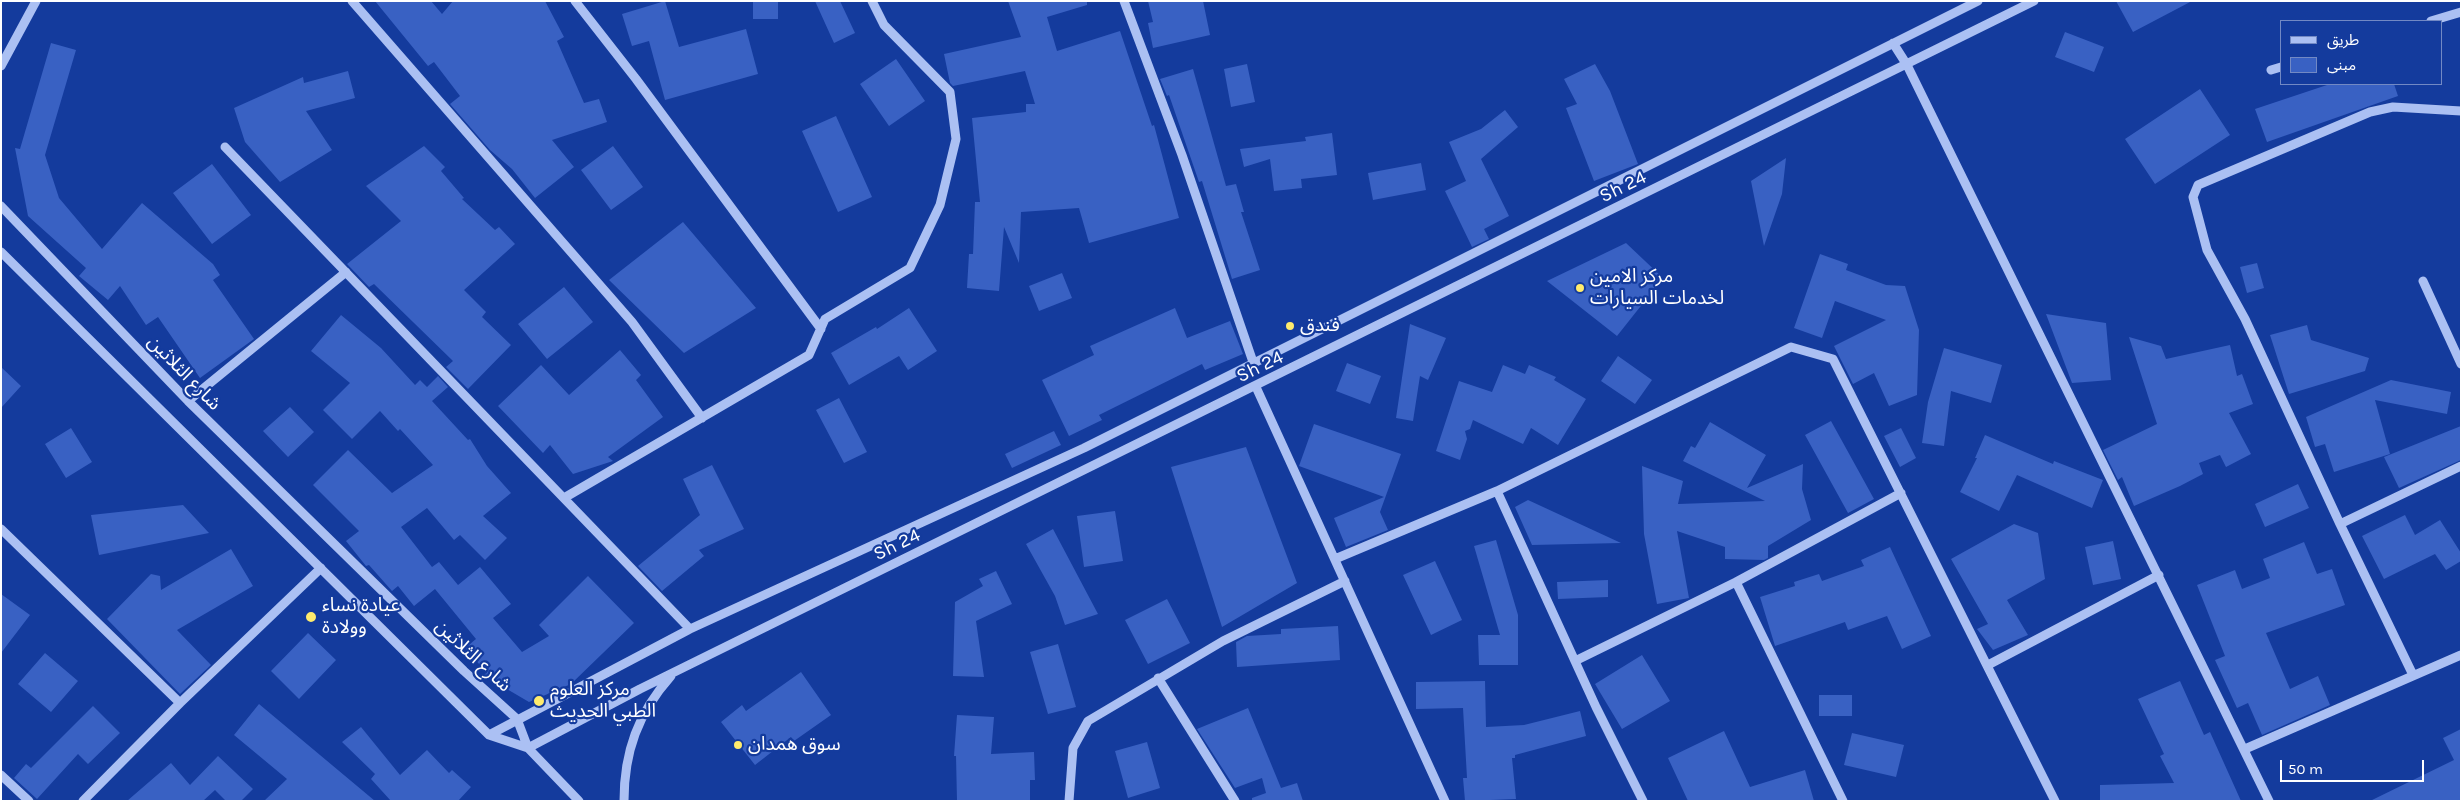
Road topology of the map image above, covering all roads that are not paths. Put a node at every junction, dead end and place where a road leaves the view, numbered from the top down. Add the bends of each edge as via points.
1 (36, 1) edge
2 (352, 1) edge
3 (575, 1) edge
4 (872, 1) edge
5 (1124, 1) edge
6 (1978, 1) edge
7 (2034, 1) edge
8 (2461, 12) edge
9 (2434, 20) edge
10 (1893, 43) junction
11 (1907, 65) junction
12 (1, 66) edge
13 (2280, 67) edge
14 (2270, 70) dead end
15 (2461, 111) edge
16 (225, 146) dead end
17 (1, 206) edge
18 (1, 252) edge
19 (346, 272) junction
20 (2423, 281) dead end
21 (821, 329) junction
22 (1253, 362) junction
23 (2461, 364) edge
24 (1256, 387) junction
25 (188, 401) junction
26 (702, 418) junction
27 (2461, 466) edge
28 (1497, 490) junction
29 (1901, 493) junction
30 (564, 498) junction
31 (2340, 524) junction
32 (1, 529) edge
33 (1335, 559) junction
34 (321, 568) junction
35 (2159, 575) junction
36 (1345, 581) junction
37 (1736, 582) junction
38 (690, 629) junction
39 (2461, 655) edge
40 (1575, 661) junction
41 (1988, 665) junction
42 (674, 673) junction
43 (2413, 674) junction
44 (1158, 678) junction
45 (180, 703) junction
46 (517, 719) junction
47 (489, 735) junction
48 (528, 748) junction
49 (2245, 749) junction
50 (1, 775) edge
51 (29, 801) edge
52 (83, 801) edge
53 (579, 801) edge
54 (624, 801) edge
55 (1068, 801) edge
56 (1235, 801) edge
57 (1445, 801) edge
58 (1643, 801) edge
59 (1843, 801) edge
60 (2055, 801) edge
61 (2269, 801) edge

1 - 12 street
2 - 26 street via 632,322
3 - 21 street
4 - 21 street via 884,25 950,92 956,139 940,205 910,268 825,318
5 - 22 street via 1182,155
6 - 10 street, Sh 24
7 - 11 street, Sh 24
8 - 9 street
10 - 11 street
10 - 22 street, Sh 24
11 - 24 street, Sh 24
11 - 35 street
13 - 14 street
15 - 31 street via 2393,107 2370,112 2198,185 2194,191 2207,250 2245,319
16 - 19 street
17 - 25 street, شارع الثلاثين
18 - 34 street
19 - 25 street
19 - 30 street
20 - 23 street
21 - 26 street via 809,355
22 - 38 street, Sh 24 via 1084,448
24 - 33 street
24 - 42 street, Sh 24
25 - 46 street, شارع الثلاثين
26 - 30 street
27 - 31 street
28 - 29 street via 1791,346 1833,359
28 - 33 street
28 - 40 street
29 - 37 street
29 - 41 street
30 - 38 street
31 - 43 street
32 - 45 street
33 - 36 street
34 - 45 street
34 - 47 street
35 - 41 street
35 - 49 street
36 - 44 street via 1223,641
36 - 57 street
37 - 40 street
37 - 59 street
38 - 46 street, Sh 24
39 - 43 street
40 - 58 street
41 - 60 street
42 - 48 street, Sh 24
42 - 54 street via 654,697 634,732 625,770
43 - 49 street
44 - 55 street via 1088,721 1073,748
44 - 56 street
45 - 52 street
46 - 47 street, Sh 24
46 - 48 street, شارع الثلاثين
47 - 48 street
48 - 53 street
49 - 61 street
50 - 51 street

